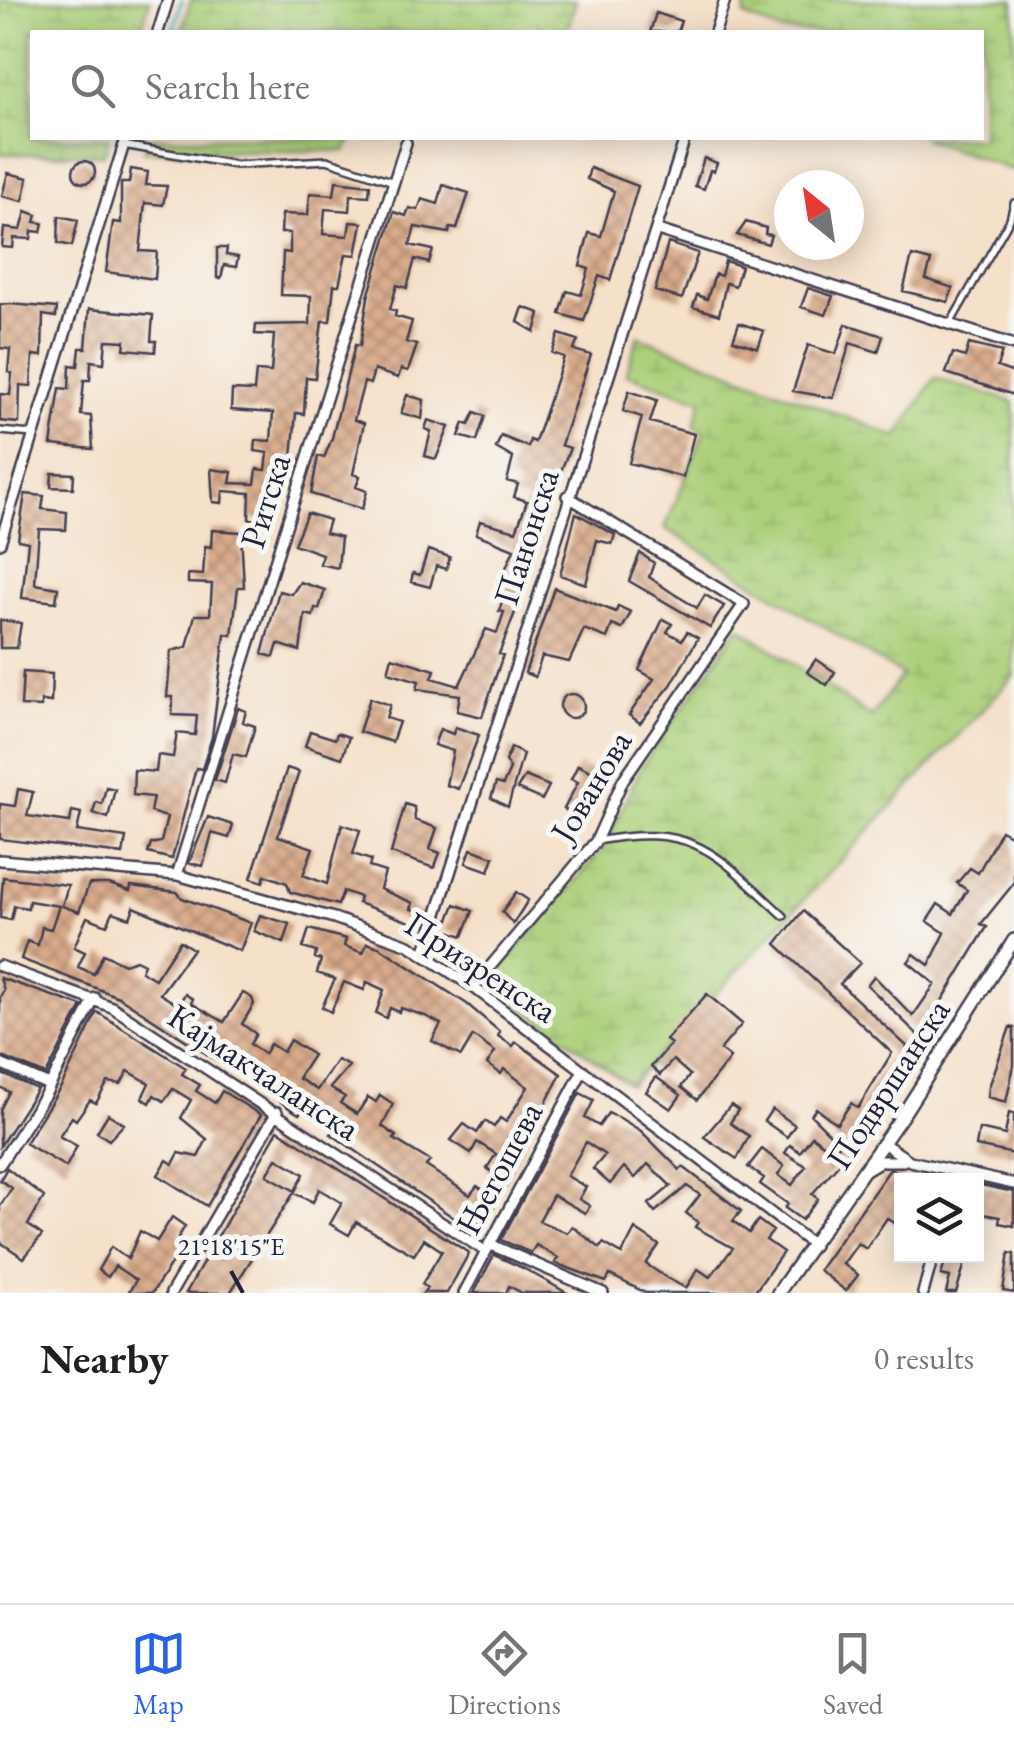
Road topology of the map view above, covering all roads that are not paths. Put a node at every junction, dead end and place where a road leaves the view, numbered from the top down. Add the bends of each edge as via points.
1 (168, 0) edge
2 (724, 0) edge
3 (159, 30) edge
4 (716, 30) edge
5 (684, 140) edge
6 (124, 141) edge
7 (406, 143) dead end
8 (394, 182) junction
9 (1014, 203) edge
10 (658, 230) junction
11 (950, 324) junction
12 (1014, 345) edge
13 (0, 432) edge
14 (34, 434) junction
15 (567, 496) junction
16 (0, 543) edge
17 (596, 841) junction
18 (0, 860) edge
19 (177, 874) junction
20 (784, 916) dead end
21 (1012, 948) edge
22 (424, 954) junction
23 (0, 966) edge
24 (472, 987) junction
25 (95, 998) junction
26 (0, 1064) edge
27 (583, 1070) junction
28 (49, 1085) junction
29 (277, 1112) junction
30 (883, 1144) junction
31 (910, 1161) junction
32 (0, 1164) edge
33 (864, 1172) junction
34 (942, 1173) edge
35 (984, 1181) edge
36 (1014, 1184) edge
37 (813, 1245) junction
38 (487, 1247) junction
39 (931, 1263) edge
40 (781, 1292) edge
41 (171, 1293) edge
42 (464, 1293) edge
43 (603, 1293) edge
44 (923, 1293) edge

1 - 3 street
2 - 4 street
5 - 10 street, Панонска
6 - 8 lane via 236,165 327,160
6 - 14 street
7 - 8 street, Ритска
8 - 19 street, Ритска
9 - 11 lane
10 - 11 street
10 - 15 street, Панонска
11 - 12 street
13 - 14 lane
14 - 16 street
15 - 17 street, Јованова via 744,604 623,780
15 - 22 street, Панонска
17 - 20 lane via 648,834 686,839 724,861
17 - 24 street, Јованова
18 - 19 street, Призренска
19 - 22 street, Призренска via 349,922
21 - 30 street, Подвршанска
22 - 24 street, Призренска
23 - 25 street, Кајмакчаланска
24 - 27 street, Призренска
25 - 28 street
25 - 29 street, Кајмакчаланска
26 - 28 street
27 - 37 street, Призренска
27 - 38 street, Његошева
28 - 32 street
29 - 38 street, Кајмакчаланска
29 - 41 street
30 - 31 street
30 - 33 street, Подвршанска
31 - 33 street via 881,1161
31 - 34 street
33 - 37 street, Подвршанска
35 - 36 street
37 - 40 street, Подвршанска
38 - 42 street, Његошева
38 - 43 street, Кајмакчаланска
39 - 44 street

